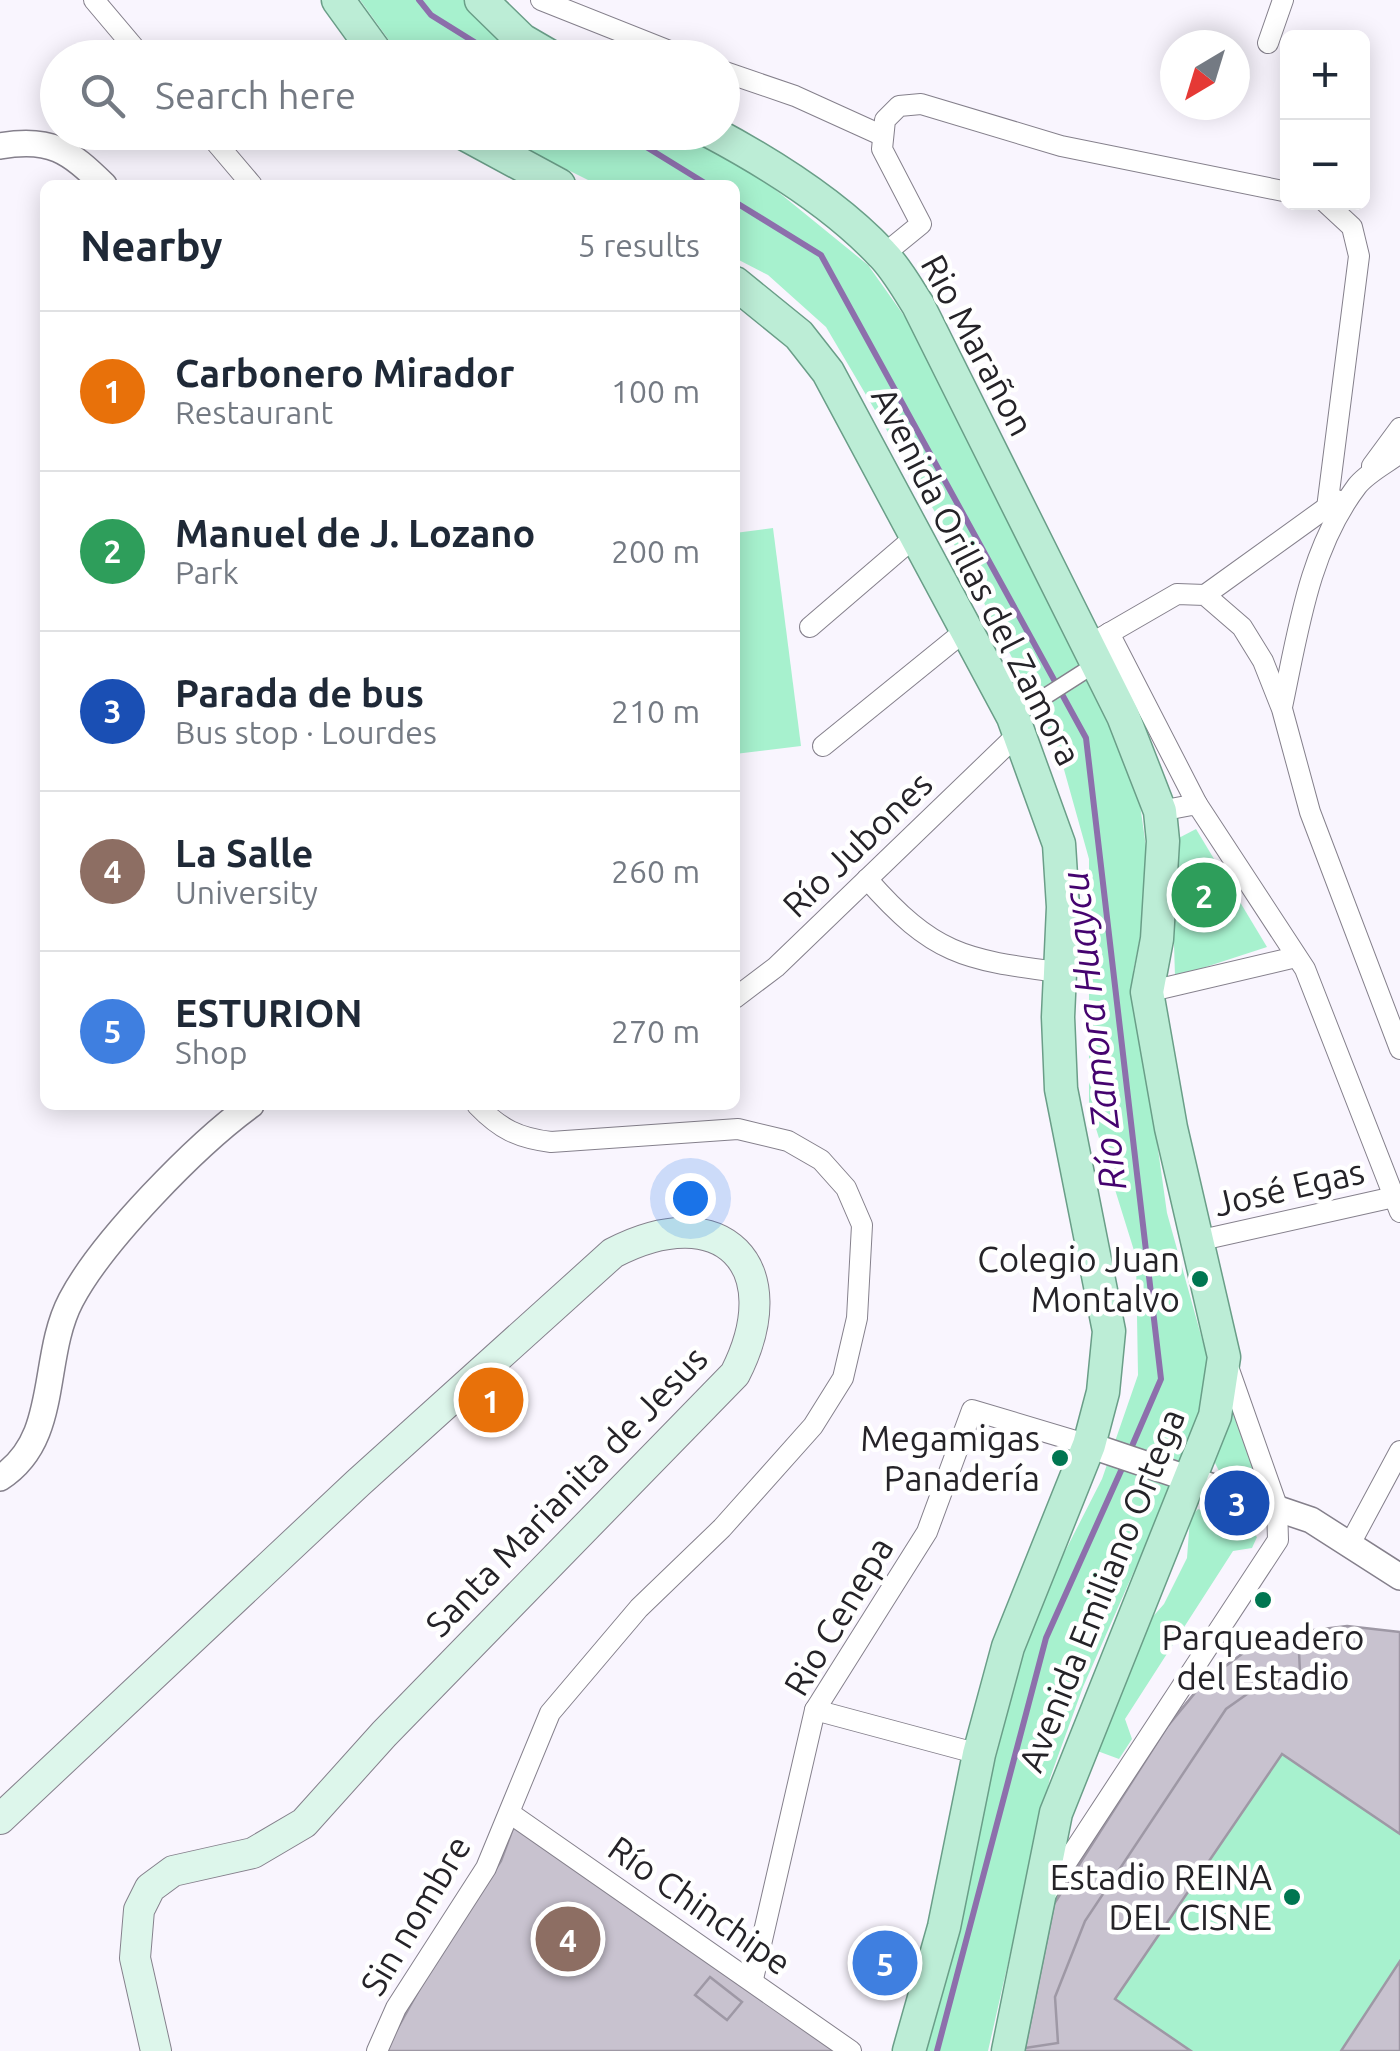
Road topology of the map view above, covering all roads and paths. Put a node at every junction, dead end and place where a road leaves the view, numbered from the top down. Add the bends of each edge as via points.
1 (94, 0) edge
2 (338, 0) edge
3 (482, 0) edge
4 (541, 0) edge
5 (1283, 0) edge
6 (128, 40) edge
7 (367, 40) edge
8 (522, 40) edge
9 (642, 40) edge
10 (1268, 44) dead end
11 (740, 77) edge
12 (881, 135) junction
13 (40, 145) edge
14 (0, 146) edge
15 (740, 148) edge
16 (67, 150) edge
17 (222, 150) edge
18 (491, 150) edge
19 (99, 180) edge
20 (248, 180) edge
21 (539, 180) edge
22 (1280, 190) edge
23 (1334, 210) edge
24 (884, 254) junction
25 (740, 287) edge
26 (1400, 428) edge
27 (1400, 453) edge
28 (1358, 484) junction
29 (1328, 508) junction
30 (916, 536) junction
31 (1205, 595) junction
32 (810, 626) dead end
33 (966, 630) junction
34 (1097, 647) junction
35 (1282, 708) junction
36 (1016, 725) junction
37 (823, 746) dead end
38 (1197, 804) junction
39 (1160, 811) junction
40 (867, 880) junction
41 (1296, 957) junction
42 (1060, 972) junction
43 (1147, 992) junction
44 (740, 994) edge
45 (1386, 1016) junction
46 (1400, 1035) edge
47 (1400, 1049) edge
48 (243, 1110) edge
49 (482, 1110) edge
50 (1397, 1204) edge
51 (1197, 1241) junction
52 (1224, 1357) junction
53 (1098, 1448) junction
54 (1400, 1451) edge
55 (1180, 1476) junction
56 (0, 1478) edge
57 (1277, 1506) junction
58 (1350, 1544) junction
59 (1400, 1576) edge
60 (815, 1710) junction
61 (979, 1754) junction
62 (510, 1814) junction
63 (0, 1819) edge
64 (1038, 1907) junction
65 (753, 1979) junction
66 (156, 2051) edge
67 (377, 2051) edge
68 (851, 2051) edge
69 (910, 2051) edge
70 (1008, 2051) edge

1 - 6 street
2 - 7 main road
3 - 8 main road
4 - 9 street
5 - 10 street
11 - 12 street
12 - 22 street via 890,112 921,104 1061,146
12 - 24 street via 921,224
13 - 14 street
15 - 24 main road, Rio Marañon
16 - 19 street
17 - 20 street
18 - 21 main road
23 - 29 street via 1352,227 1359,256
24 - 34 main road, Rio Marañon via 918,305
25 - 30 main road, Avenida Orillas del Zamora via 799,335 828,372
26 - 28 street
27 - 28 street
28 - 29 street
28 - 35 street via 1310,582
29 - 31 street
30 - 32 street
30 - 33 main road, Avenida Orillas del Zamora
31 - 34 street via 1176,594
31 - 35 street via 1254,643
33 - 36 main road, Avenida Orillas del Zamora
33 - 37 street
34 - 36 street
34 - 38 street
34 - 39 main road, Avenida Emiliano Ortega
35 - 45 street via 1310,812
36 - 40 street, Río Jubones
36 - 42 main road, Avenida Orillas del Zamora via 1060,844
38 - 39 street
38 - 41 street
39 - 43 main road, Avenida Emiliano Ortega via 1157,939
40 - 42 street via 921,934 948,951
40 - 44 street, Río Jubones
41 - 43 street
41 - 50 street
42 - 53 main road, Avenida Orillas del Zamora via 1061,1088 1109,1331
43 - 51 main road, Avenida Emiliano Ortega
45 - 46 street
45 - 47 street
48 - 56 street via 135,1214 71,1300 31,1452
49 - 62 street, Sin nombre via 521,1138 552,1142 738,1129 788,1141 821,1160 846,1188 862,1225 857,1318 834,1398 550,1712
50 - 51 street, José Egas
51 - 52 main road, Avenida Emiliano Ortega
52 - 55 main road, Avenida Emiliano Ortega via 1215,1416
52 - 57 street
53 - 55 street
53 - 60 street, Rio Cenepa via 972,1410 927,1532
53 - 61 main road, Avenida Orillas del Zamora via 1008,1647
54 - 58 street
55 - 57 street
55 - 64 main road, Avenida Emiliano Ortega via 1056,1812
57 - 58 street
57 - 64 street, Avenida Emiliano Ortega via 1278,1540
58 - 59 street
60 - 61 street
60 - 65 street, Rio Cenepa
61 - 69 main road, Avenida Orillas del Zamora
62 - 65 street, Río Chinchipe
62 - 67 street, Sin nombre via 486,1868 384,2029
63 - 66 main road, Santa Marianita de Jesus via 613,1252 666,1232 694,1232 720,1239 743,1260 754,1284 757,1318 735,1374 304,1823 253,1853 174,1871 150,1888 139,1910 135,1958
64 - 70 main road, Avenida Emiliano Ortega
65 - 68 street, Río Chinchipe

